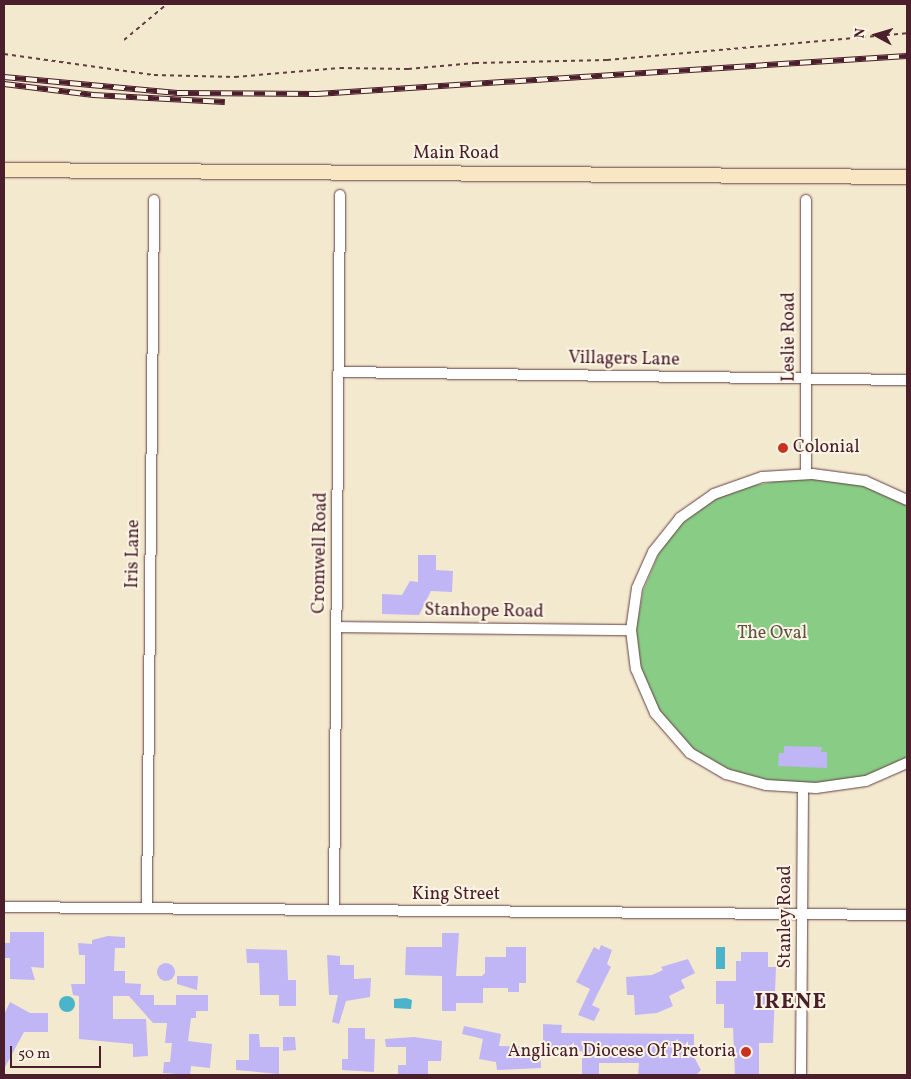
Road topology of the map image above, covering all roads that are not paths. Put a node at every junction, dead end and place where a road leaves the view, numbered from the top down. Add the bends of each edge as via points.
1 (4, 170) edge
2 (907, 177) edge
3 (340, 196) dead end
4 (154, 200) dead end
5 (806, 200) dead end
6 (340, 372) junction
7 (806, 379) junction
8 (907, 380) edge
9 (806, 474) junction
10 (907, 500) edge
11 (337, 627) junction
12 (631, 630) junction
13 (907, 764) edge
14 (803, 788) junction
15 (4, 907) edge
16 (147, 908) junction
17 (334, 910) junction
18 (802, 915) junction
19 (907, 915) edge
20 (801, 1075) edge

1 - 2 main road, Main Road
3 - 6 street, Cromwell Road
4 - 16 street, Iris Lane
5 - 7 street, Leslie Road
6 - 7 street, Villagers Lane
6 - 11 street, Cromwell Road
7 - 8 street, Villagers Lane
7 - 9 street, Leslie Road
9 - 10 street via 865,482
9 - 12 street via 762,477 732,486 708,497 680,518 653,552 641,576
11 - 12 street, Stanhope Road
11 - 17 street, Cromwell Road
12 - 14 street via 633,658 644,693 678,743 700,761 732,776 766,785
13 - 14 street via 866,781
14 - 18 street, Stanley Road
15 - 16 street, King Street
16 - 17 street, King Street
17 - 18 street, King Street
18 - 19 street, King Street
18 - 20 street, Stanley Road

